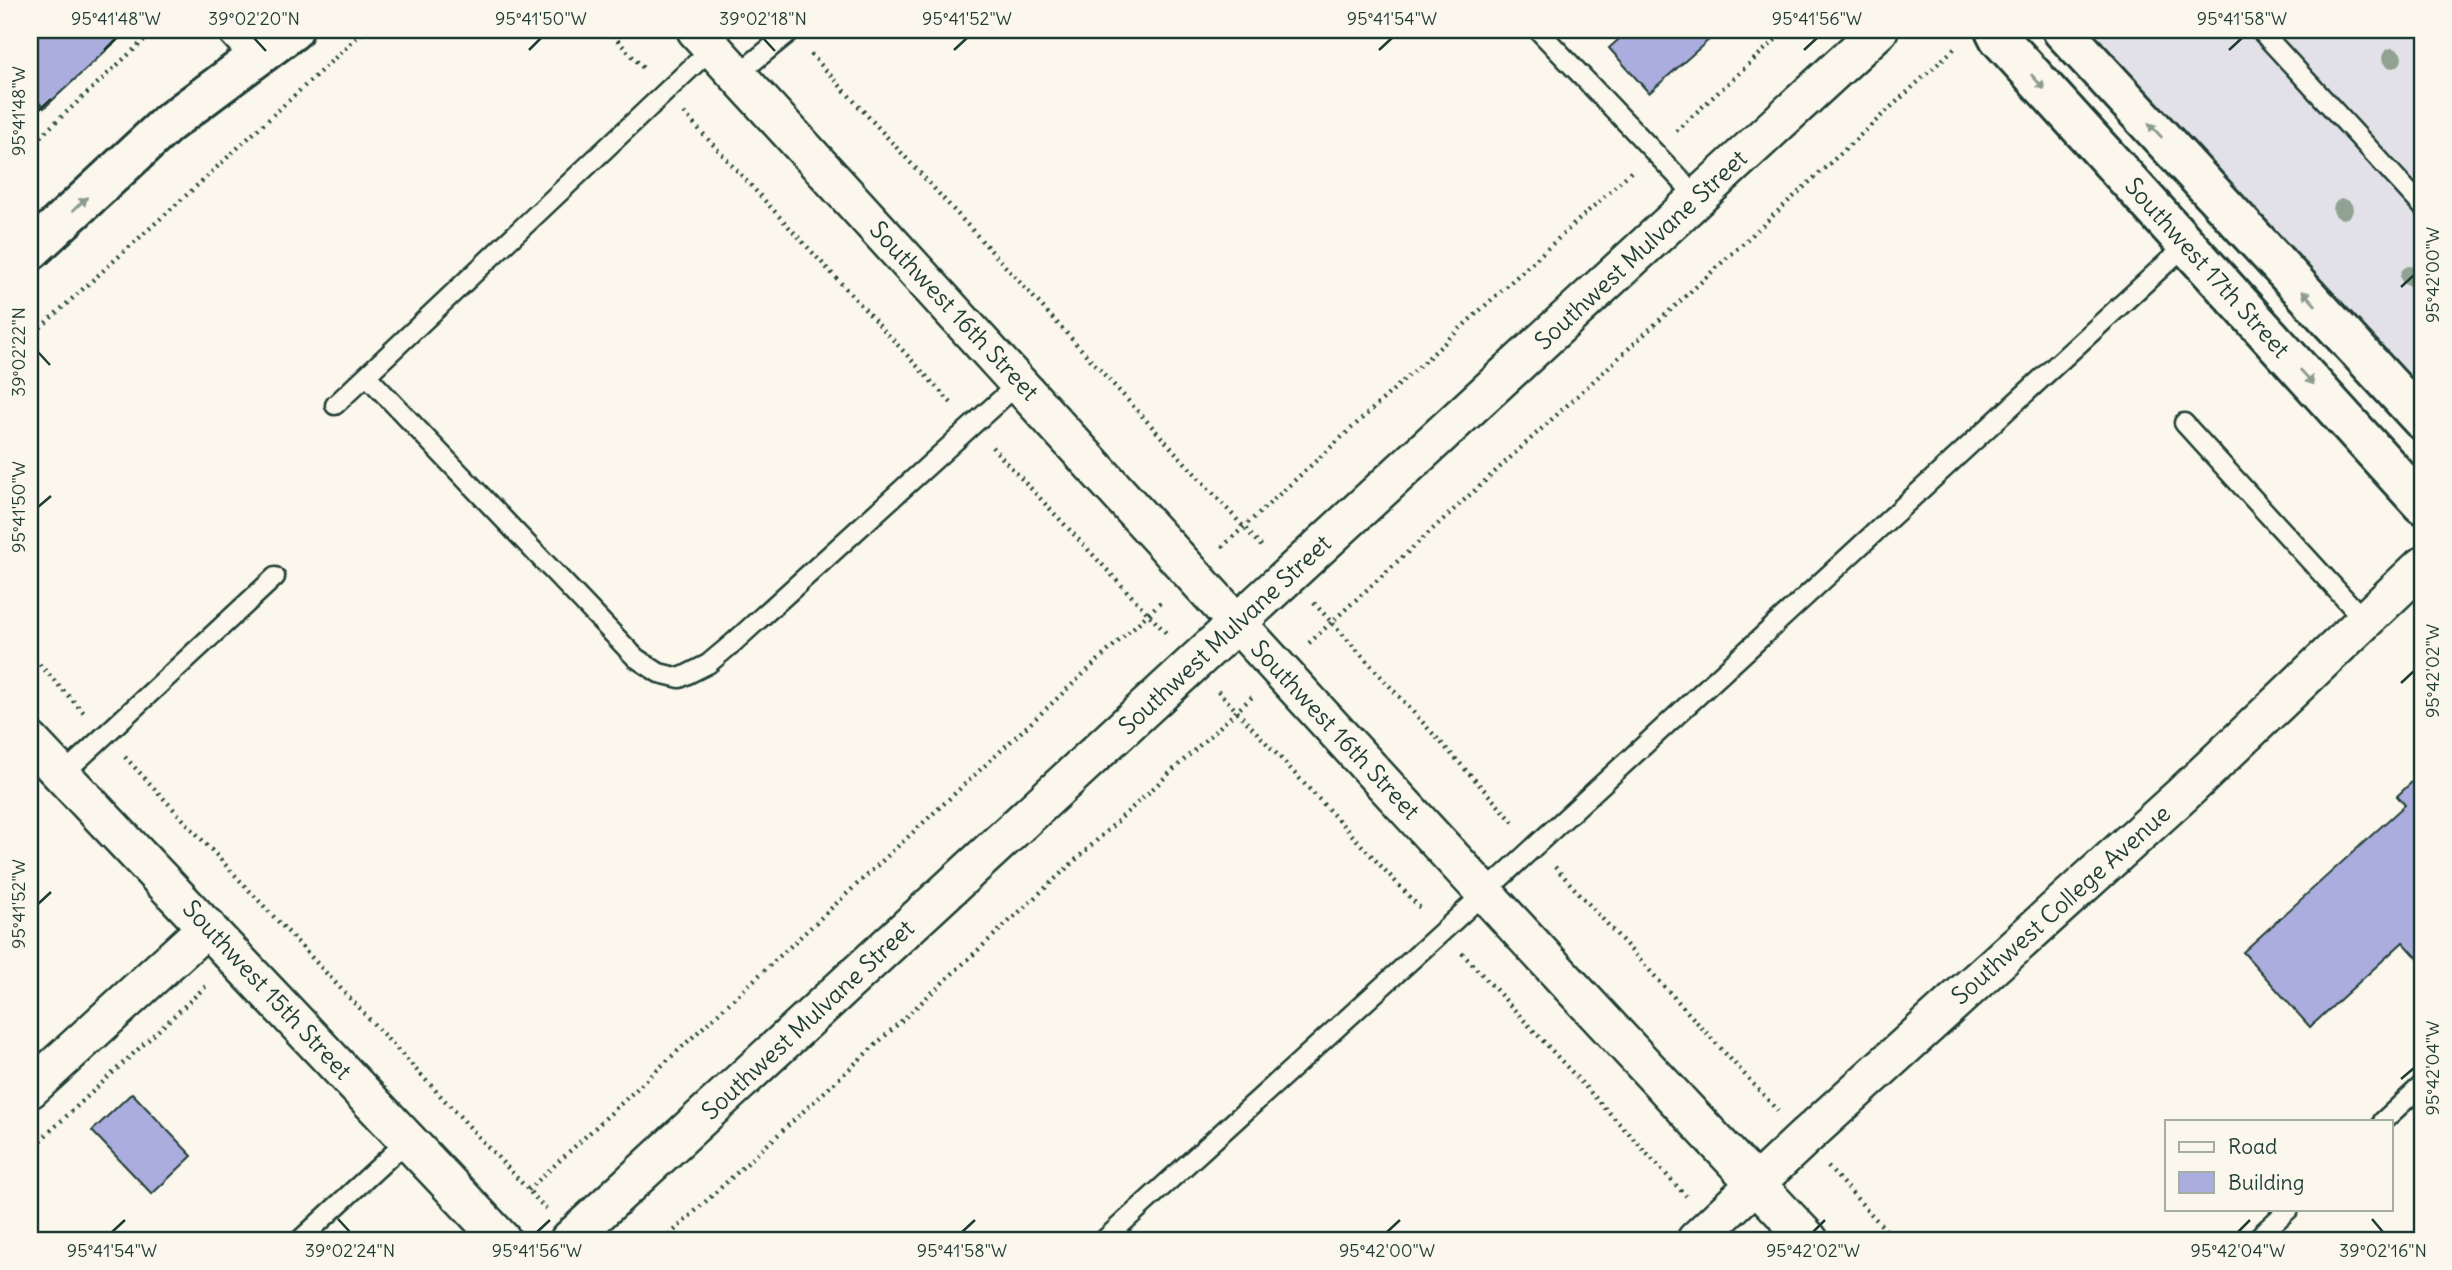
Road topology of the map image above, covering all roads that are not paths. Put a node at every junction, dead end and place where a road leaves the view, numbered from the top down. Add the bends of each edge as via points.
1 (293, 30) edge
2 (1538, 30) edge
3 (1880, 30) edge
4 (1995, 30) edge
5 (2062, 30) edge
6 (2260, 30) edge
7 (791, 31) edge
8 (704, 39) edge
9 (248, 42) edge
10 (737, 75) junction
11 (1698, 198) junction
12 (2422, 206) edge
13 (2186, 245) junction
14 (30, 251) edge
15 (367, 376) junction
16 (1020, 382) junction
17 (335, 405) dead end
18 (2422, 420) edge
19 (2184, 423) dead end
20 (2422, 504) edge
21 (2422, 566) edge
22 (275, 577) dead end
23 (2365, 621) junction
24 (1237, 623) junction
25 (30, 741) edge
26 (62, 775) junction
27 (1485, 891) junction
28 (207, 927) junction
29 (2422, 1085) edge
30 (30, 1089) edge
31 (2384, 1120) edge
32 (408, 1140) junction
33 (1756, 1184) junction
34 (2288, 1210) edge
35 (571, 1239) edge
36 (300, 1240) edge
37 (502, 1240) edge
38 (1104, 1240) edge
39 (1696, 1240) edge
40 (1810, 1240) edge
41 (2255, 1240) edge

1 - 9 main road
2 - 11 lane
3 - 11 street, Southwest Mulvane Street
4 -> 13 main road, Southwest 17th Street
18 -> 5 main road
6 - 12 lane
7 - 10 lane
8 - 10 street, Southwest 16th Street
8 - 15 lane
14 -> 9 main road
10 - 16 street, Southwest 16th Street
11 - 24 street, Southwest Mulvane Street
13 -> 20 main road, Southwest 17th Street
13 - 27 lane
15 - 16 lane via 636,658 659,673 680,678 708,664 733,643
15 - 17 lane
16 - 24 street, Southwest 16th Street
19 - 23 lane
21 - 23 street, Southwest College Avenue
22 - 26 lane
23 - 33 street, Southwest College Avenue
24 - 27 street, Southwest 16th Street
24 - 35 street, Southwest Mulvane Street
25 - 26 street, Southwest 15th Street
26 - 28 street, Southwest 15th Street
27 - 33 street, Southwest 16th Street
27 - 38 lane
28 - 30 street
28 - 32 street, Southwest 15th Street
29 - 31 lane
32 - 36 lane
32 - 37 street, Southwest 15th Street
33 - 39 street, Southwest College Avenue
33 - 40 street, Southwest 16th Street
34 - 41 lane

